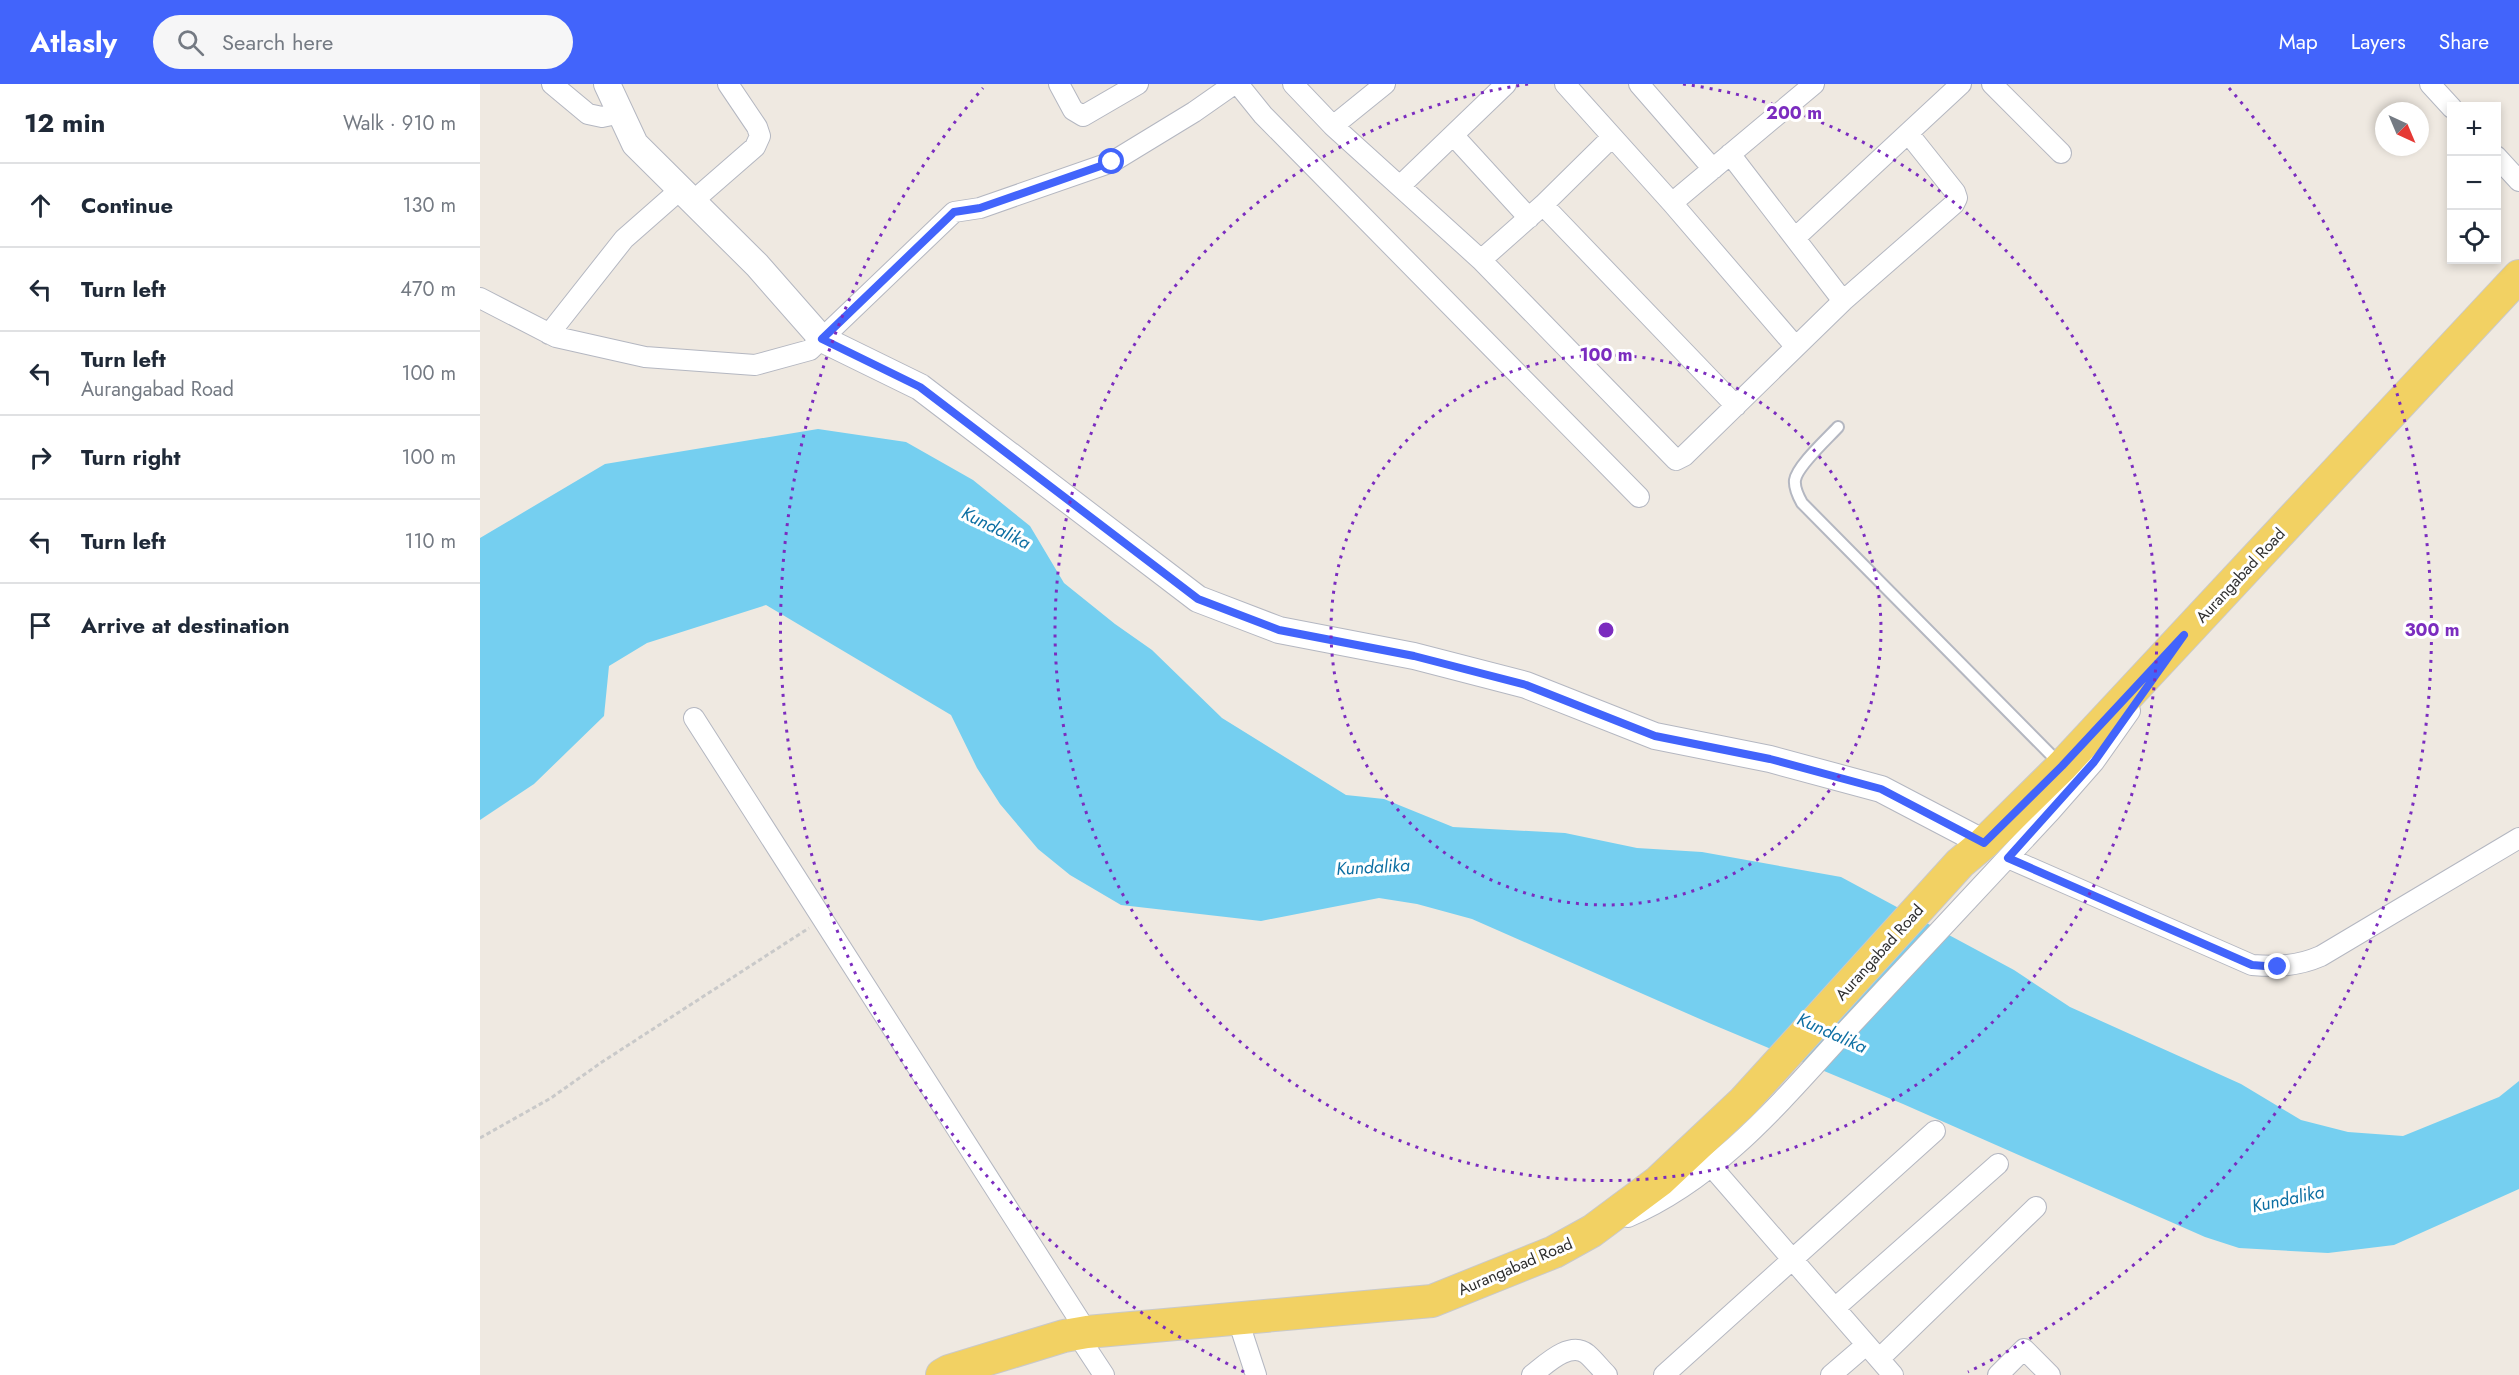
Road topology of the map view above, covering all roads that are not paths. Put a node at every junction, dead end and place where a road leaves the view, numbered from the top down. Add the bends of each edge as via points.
1 (552, 84) edge
2 (607, 84) edge
3 (729, 84) edge
4 (1059, 84) edge
5 (1138, 84) edge
6 (1234, 84) edge
7 (1238, 84) edge
8 (1293, 84) edge
9 (1384, 84) edge
10 (1506, 84) edge
11 (1564, 84) edge
12 (1814, 84) edge
13 (1961, 84) edge
14 (1992, 84) edge
15 (2430, 84) edge
16 (1647, 87) edge
17 (2447, 103) edge
18 (621, 113) junction
19 (1333, 126) junction
20 (1908, 133) junction
21 (1453, 135) junction
22 (1612, 137) junction
23 (2061, 153) dead end
24 (1730, 154) junction
25 (2501, 161) edge
26 (1713, 169) junction
27 (2519, 181) edge
28 (1400, 186) junction
29 (688, 195) junction
30 (1672, 203) junction
31 (1536, 212) junction
32 (1795, 238) junction
33 (1481, 261) junction
34 (2519, 276) edge
35 (480, 298) edge
36 (1843, 301) junction
37 (549, 334) junction
38 (822, 339) junction
39 (1795, 346) junction
40 (1736, 406) junction
41 (1838, 427) dead end
42 (1639, 497) dead end
43 (2184, 635) junction
44 (694, 718) dead end
45 (2062, 766) junction
46 (2519, 838) edge
47 (1996, 850) junction
48 (1935, 1131) dead end
49 (1998, 1164) dead end
50 (1712, 1167) junction
51 (2036, 1207) dead end
52 (1592, 1232) junction
53 (1791, 1258) junction
54 (1835, 1308) junction
55 (1238, 1320) junction
56 (1082, 1333) junction
57 (1873, 1352) junction
58 (942, 1375) edge
59 (1104, 1375) edge
60 (1256, 1375) edge
61 (1532, 1375) edge
62 (1607, 1375) edge
63 (1664, 1375) edge
64 (1831, 1375) edge
65 (1893, 1375) edge
66 (1998, 1375) edge
67 (2050, 1375) edge

1 - 18 street via 595,117
2 - 18 street
3 - 29 street via 760,136 755,147
4 - 5 street via 1073,110 1083,116
6 - 38 street via 1112,162 980,208 954,212
7 - 42 street
8 - 19 street
9 - 19 street
10 - 21 street
11 - 22 street
12 - 24 street
13 - 20 street
14 - 23 street
15 - 17 street
16 - 26 street
18 - 29 street via 635,144
19 - 28 street
20 - 32 street
20 - 36 street via 1957,198
21 - 28 street
21 - 31 street
22 - 30 street
22 - 31 street
24 - 26 street
24 - 32 street
25 - 27 street
26 - 30 street
28 - 33 street
29 - 37 street via 624,239
29 - 38 street
30 - 39 street
31 - 33 street
31 - 40 street
32 - 36 street
33 - 40 street via 1673,459 1684,456
34 - 43 main road, Aurangabad Road
35 - 37 street
36 - 39 street
37 - 38 street via 645,357 755,365 810,350
38 - 47 street via 920,387 1198,599 1279,630 1414,656 1526,685 1655,736 1770,759 1881,789
39 - 40 street
41 - 45 lane via 1795,479 1802,503
43 - 45 main road, Aurangabad Road
43 - 47 street via 2094,762
44 - 56 street
45 - 47 main road, Aurangabad Road
46 - 47 street via 2321,956 2302,964 2278,967 2252,965
47 - 50 street via 1926,945 1811,1069
47 - 52 main road, Aurangabad Road via 1960,863 1743,1102 1659,1181
48 - 53 street
49 - 54 street
50 - 52 street via 1655,1205
50 - 53 street
51 - 57 street
52 - 55 main road, Aurangabad Road via 1554,1252 1432,1301
53 - 54 street
53 - 63 street
54 - 57 street
55 - 56 main road, Aurangabad Road
55 - 60 street
56 - 58 main road, Aurangabad Road
56 - 59 street
57 - 64 street
57 - 65 street
61 - 62 street via 1558,1356 1580,1350
66 - 67 street via 2024,1349

